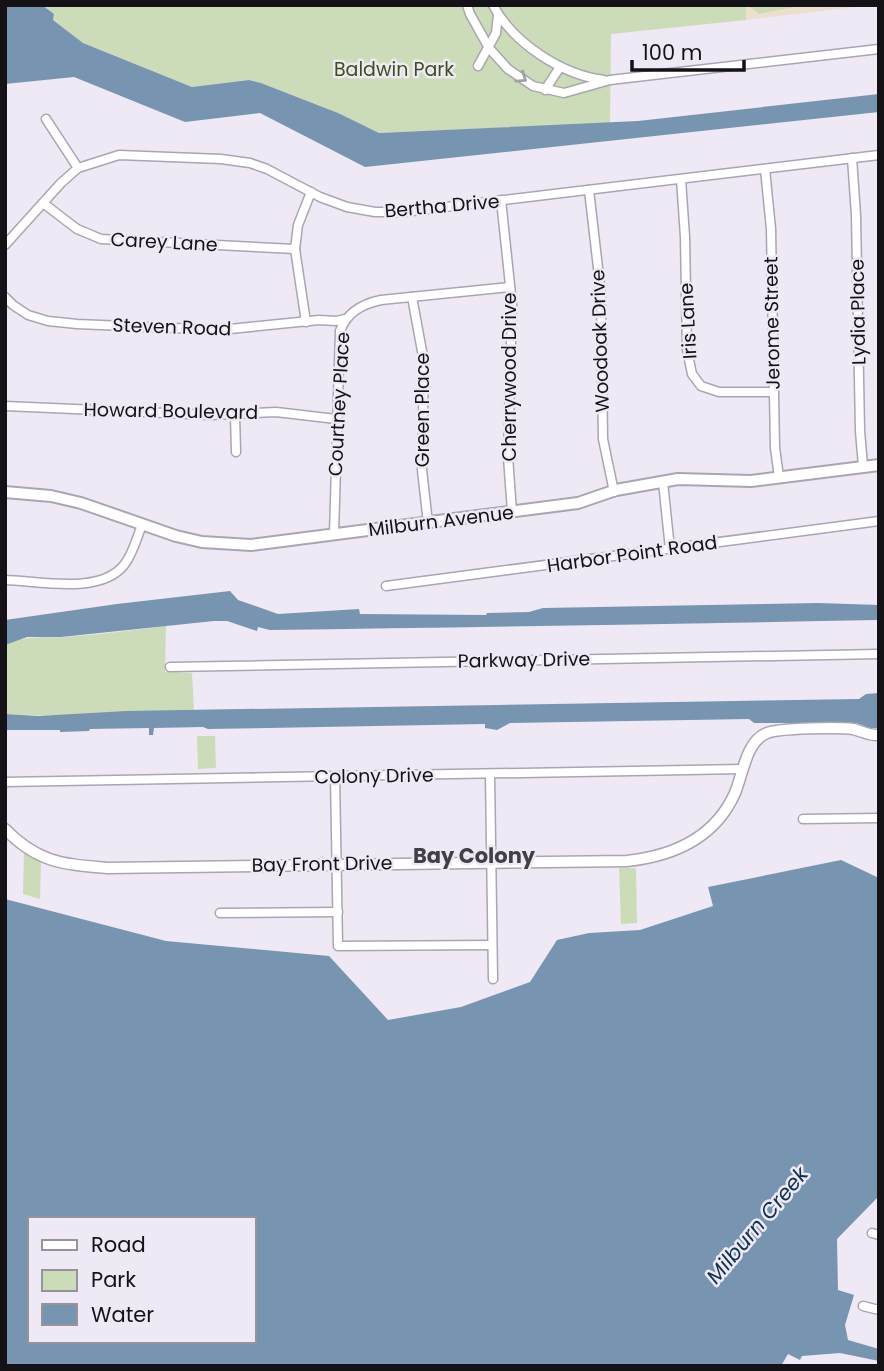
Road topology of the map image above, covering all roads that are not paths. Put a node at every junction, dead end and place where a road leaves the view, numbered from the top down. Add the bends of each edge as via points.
1 (467, 5) edge
2 (494, 5) edge
3 (498, 15) junction
4 (489, 48) junction
5 (879, 49) edge
6 (478, 66) dead end
7 (559, 67) junction
8 (610, 80) junction
9 (545, 90) junction
10 (46, 119) dead end
11 (879, 155) edge
12 (852, 158) junction
13 (78, 168) junction
14 (765, 169) junction
15 (681, 179) junction
16 (589, 190) junction
17 (311, 192) junction
18 (501, 200) junction
19 (43, 203) junction
20 (5, 245) edge
21 (295, 248) junction
22 (510, 287) junction
23 (5, 297) edge
24 (411, 297) junction
25 (345, 318) junction
26 (306, 322) junction
27 (774, 392) junction
28 (5, 406) edge
29 (235, 415) junction
30 (336, 419) junction
31 (236, 452) dead end
32 (879, 465) edge
33 (863, 466) junction
34 (779, 477) junction
35 (663, 482) junction
36 (5, 492) edge
37 (614, 492) junction
38 (512, 512) junction
39 (879, 521) edge
40 (428, 523) junction
41 (142, 525) junction
42 (334, 535) junction
43 (670, 549) junction
44 (5, 580) edge
45 (386, 586) dead end
46 (879, 654) edge
47 (170, 667) dead end
48 (879, 735) edge
49 (743, 769) junction
50 (490, 774) junction
51 (335, 776) junction
52 (5, 782) edge
53 (879, 818) edge
54 (803, 819) dead end
55 (5, 829) edge
56 (491, 861) junction
57 (337, 863) junction
58 (338, 912) junction
59 (220, 913) dead end
60 (492, 945) junction
61 (493, 979) dead end
62 (863, 1306) dead end
63 (879, 1310) edge

1 - 4 street
2 - 3 street
3 - 4 street
3 - 7 street via 536,52
4 - 6 street
4 -> 9 street via 520,78
5 - 8 street
7 - 8 street via 587,78
7 - 9 street
8 - 9 street via 564,93
10 - 13 street
11 - 12 street, Bertha Drive
12 - 14 street, Bertha Drive
12 - 33 street, Lydia Place
13 - 17 street, Bertha Drive via 119,155 221,159 267,169
13 - 19 street, Bertha Drive
14 - 15 street, Bertha Drive
14 - 27 street, Jerome Street via 771,229
15 - 16 street, Bertha Drive
15 - 27 street, Iris Lane via 687,350 692,374 701,386 719,392
16 - 18 street, Bertha Drive
16 - 37 street, Woodoak Drive via 601,294 603,439
17 - 18 street, Bertha Drive via 347,207 375,212
17 - 21 street
18 - 22 street, Cherrywood Drive
19 - 20 street, Bertha Drive
19 - 21 street, Carey Lane via 77,229 101,239
21 - 26 street
22 - 24 street, Courtney Place
22 - 38 street, Cherrywood Drive via 508,457
23 - 26 street, Steven Road via 28,315 77,324 220,330
24 - 25 street, Courtney Place via 368,302
24 - 40 street, Green Place via 424,362 422,470
25 - 26 street, Steven Road
25 - 30 street, Courtney Place via 340,331
27 - 34 street, Jerome Street
28 - 29 street, Howard Boulevard
29 - 30 street, Howard Boulevard via 276,412
29 - 31 street
30 - 42 street, Courtney Place
32 - 33 main road, Milburn Avenue
33 - 34 main road, Milburn Avenue
34 - 35 main road, Milburn Avenue
35 - 37 main road, Milburn Avenue
35 - 43 street
36 - 41 main road, Milburn Avenue via 61,498
37 - 38 main road, Milburn Avenue via 578,503
38 - 40 main road, Milburn Avenue
39 - 43 street, Harbor Point Road
40 - 42 main road, Milburn Avenue
41 - 42 main road, Milburn Avenue via 230,545
41 - 44 street via 127,560 109,578 83,583
43 - 45 street, Harbor Point Road
46 - 47 street, Parkway Drive
48 - 49 street, Bay Front Drive via 853,729 775,731 752,745
49 - 50 street, Colony Drive
49 - 56 street, Bay Front Drive via 734,794 714,824 671,853 627,860
50 - 51 street, Colony Drive
50 - 56 street
51 - 52 street, Colony Drive
51 - 57 street
53 - 54 street
55 - 57 street, Bay Front Drive via 38,855 62,864 107,868
56 - 57 street, Bay Front Drive
56 - 60 street
57 - 58 street
58 - 59 street
58 - 60 street via 338,946
60 - 61 street
62 - 63 street

